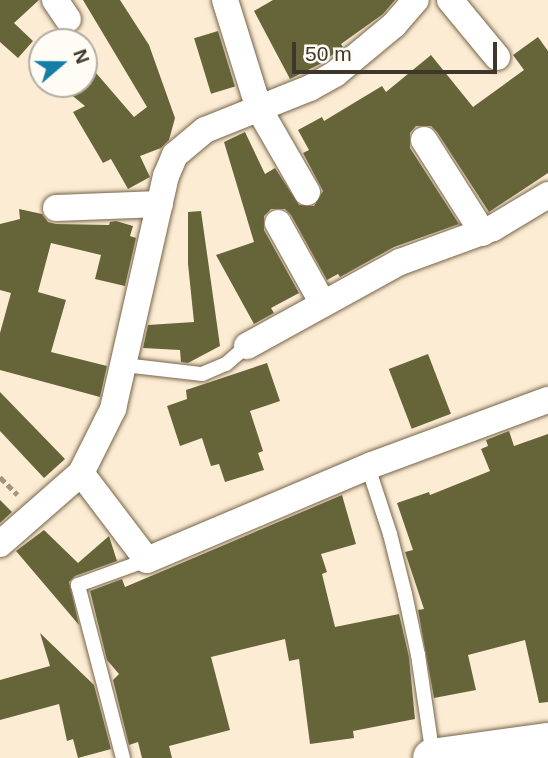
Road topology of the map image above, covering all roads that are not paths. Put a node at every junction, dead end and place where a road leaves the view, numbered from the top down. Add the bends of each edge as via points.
1 (225, 0) edge
2 (416, 0) edge
3 (450, 0) edge
4 (497, 57) dead end
5 (258, 109) junction
6 (424, 140) dead end
7 (307, 192) dead end
8 (548, 195) edge
9 (160, 204) junction
10 (56, 208) dead end
11 (278, 223) dead end
12 (483, 233) junction
13 (323, 304) junction
14 (247, 346) joint
15 (124, 365) junction
16 (548, 400) edge
17 (368, 467) junction
18 (81, 473) junction
19 (0, 544) edge
20 (146, 559) junction
21 (548, 742) edge
22 (477, 755) edge
23 (123, 758) edge
24 (433, 758) edge

1 - 5 street
2 - 5 street via 394,25 335,74
3 - 4 street
5 - 7 street
5 - 9 street via 205,131 184,146 170,164
6 - 12 street
8 - 12 street
9 - 10 street
9 - 15 street
11 - 13 street
12 - 13 street via 400,262
13 - 14 street
14 - 15 lane via 202,374
15 - 18 street via 114,409
16 - 17 street
17 - 20 street
17 - 24 lane via 413,631
18 - 19 street
18 - 20 street
20 - 23 lane via 78,585
21 - 22 highway
22 - 24 highway

